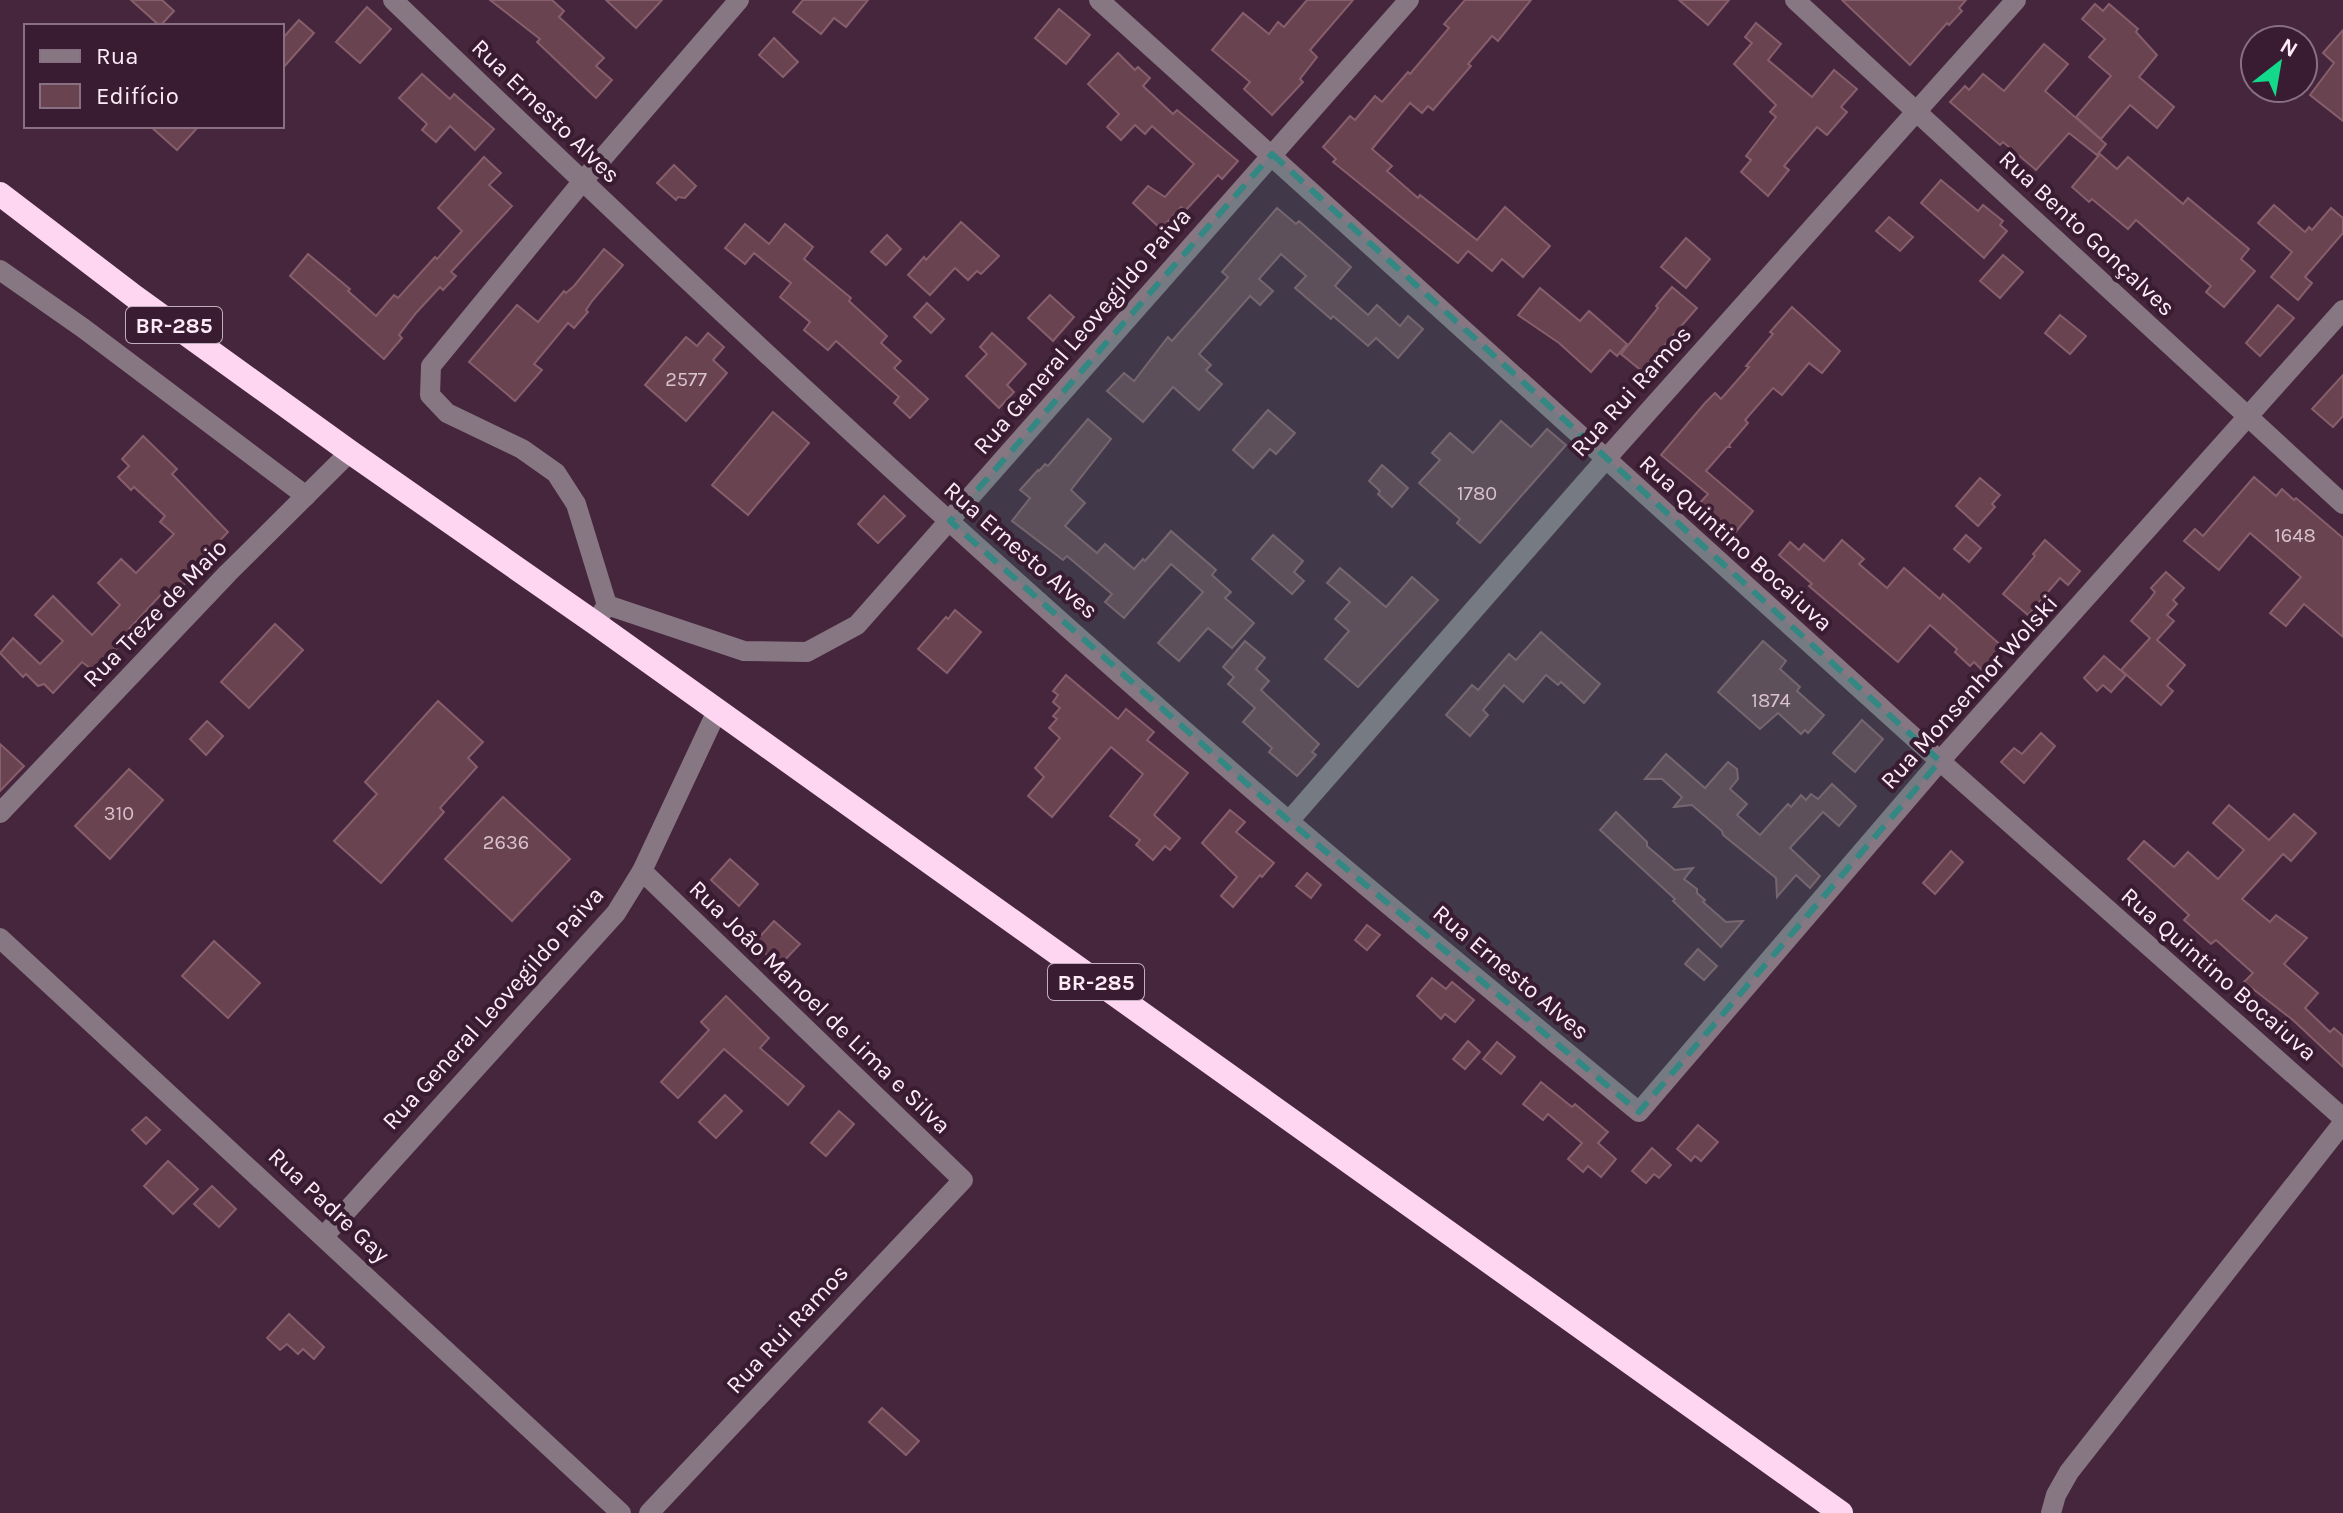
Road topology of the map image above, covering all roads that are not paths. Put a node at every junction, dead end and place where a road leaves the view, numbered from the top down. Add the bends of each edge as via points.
1 (393, 0) edge
2 (739, 0) edge
3 (1099, 0) edge
4 (1409, 0) edge
5 (1795, 0) edge
6 (2016, 0) edge
7 (1917, 112) junction
8 (1272, 154) junction
9 (582, 182) junction
10 (0, 194) edge
11 (0, 270) edge
12 (2343, 310) edge
13 (2249, 417) junction
14 (350, 452) junction
15 (1605, 460) junction
16 (306, 496) junction
17 (2343, 504) edge
18 (950, 521) junction
19 (601, 614) junction
20 (717, 711) junction
21 (1940, 761) junction
22 (0, 813) edge
23 (1289, 821) junction
24 (642, 871) junction
25 (0, 938) edge
26 (1639, 1112) joint
27 (2343, 1121) edge
28 (963, 1180) joint
29 (324, 1236) junction
30 (621, 1513) edge
31 (649, 1513) edge
32 (1841, 1513) edge
33 (2051, 1513) edge

1 - 9 street, Rua Ernesto Alves
2 - 9 street
3 - 8 street, Rua Quintino Bocaiuva
4 - 8 street, Rua General Leovegildo Paiva
5 - 7 street, Rua Bento Gonçalves
6 - 7 street, Rua Rui Ramos
7 - 13 street, Rua Bento Gonçalves
7 - 15 street, Rua Rui Ramos
8 - 15 street, Rua Quintino Bocaiuva
8 - 18 street, Rua General Leovegildo Paiva
9 - 18 street, Rua Ernesto Alves
9 - 19 street via 431,366 430,395 447,413 522,449 556,473 576,504
10 - 14 highway, BR-285
11 - 16 street
12 - 13 street, Rua Monsenhor Wolski
13 - 17 street, Rua Bento Gonçalves
13 - 21 street, Rua Monsenhor Wolski
14 - 16 street, Rua Treze de Maio
14 - 19 highway, BR-285
15 - 21 street, Rua Quintino Bocaiuva
15 - 23 street, Rua Rui Ramos
16 - 22 street, Rua Treze de Maio
18 - 19 street, Rua General Leovegildo Paiva via 857,625 807,652 744,651
18 - 23 street, Rua Ernesto Alves
19 - 20 highway, BR-285
20 - 24 street, Rua General Leovegildo Paiva
20 - 32 highway, BR-285
21 - 26 street, Rua Monsenhor Wolski
21 - 27 street, Rua Quintino Bocaiuva
23 - 26 street, Rua Ernesto Alves
24 - 28 street, Rua João Manoel de Lima e Silva
24 - 29 street, Rua General Leovegildo Paiva via 616,913
25 - 29 street, Rua Padre Gay
27 - 33 street via 2069,1472
28 - 31 street, Rua Rui Ramos
29 - 30 street, Rua Padre Gay

